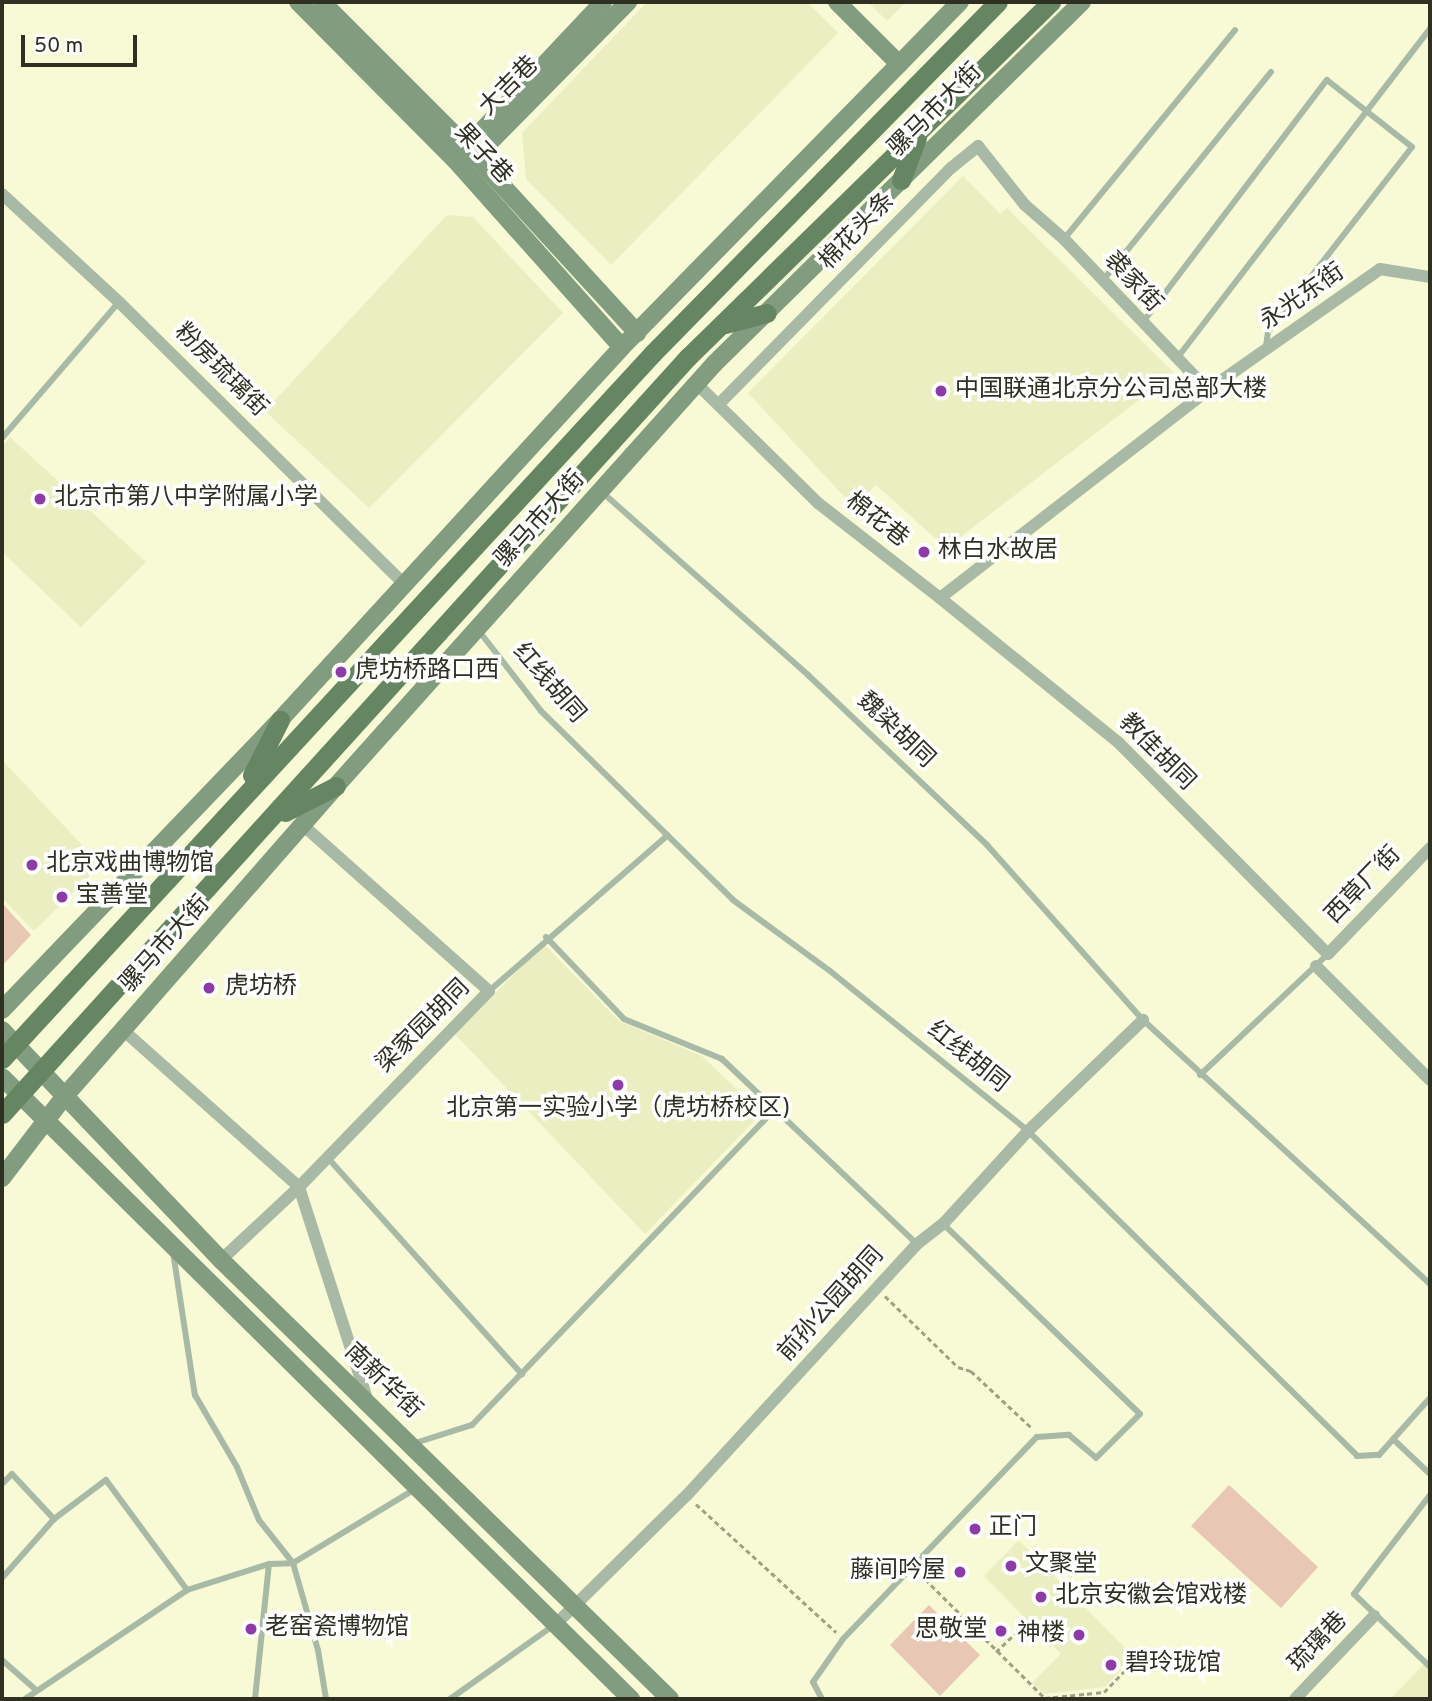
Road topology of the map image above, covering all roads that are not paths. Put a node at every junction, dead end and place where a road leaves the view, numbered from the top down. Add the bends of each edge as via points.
1 (298, 2) edge
2 (322, 2) edge
3 (603, 2) edge
4 (628, 2) edge
5 (837, 2) edge
6 (960, 2) edge
7 (998, 2) edge
8 (1051, 2) edge
9 (1082, 2) edge
10 (1430, 28) edge
11 (1235, 30) dead end
12 (899, 64) junction
13 (1271, 72) dead end
14 (1367, 110) junction
15 (920, 130) junction
16 (470, 150) junction
17 (456, 161) junction
18 (901, 180) junction
19 (2, 194) edge
20 (1025, 205) joint
21 (1064, 239) junction
22 (1430, 277) edge
23 (1102, 281) junction
24 (119, 302) junction
25 (767, 313) junction
26 (1142, 324) junction
27 (721, 326) junction
28 (637, 333) junction
29 (622, 347) junction
30 (1266, 349) junction
31 (1175, 360) junction
32 (697, 384) junction
33 (1208, 390) junction
34 (719, 404) junction
35 (2, 438) edge
36 (600, 491) junction
37 (403, 583) junction
38 (940, 598) junction
39 (477, 629) junction
40 (280, 720) junction
41 (336, 786) junction
42 (241, 796) junction
43 (274, 817) junction
44 (304, 826) junction
45 (668, 835) junction
46 (1430, 848) edge
47 (546, 937) junction
48 (1328, 954) junction
49 (1316, 966) junction
50 (489, 991) junction
51 (2, 1010) edge
52 (1143, 1020) junction
53 (123, 1030) junction
54 (9, 1037) edge
55 (2, 1059) edge
56 (39, 1072) junction
57 (1200, 1075) junction
58 (2, 1077) edge
59 (1430, 1080) edge
60 (18, 1097) junction
61 (64, 1097) junction
62 (774, 1110) junction
63 (2, 1114) edge
64 (45, 1122) junction
65 (1028, 1131) junction
66 (326, 1156) junction
67 (2, 1178) edge
68 (299, 1187) junction
69 (943, 1224) junction
70 (917, 1244) junction
71 (173, 1251) junction
72 (221, 1260) junction
73 (1430, 1284) edge
74 (522, 1374) junction
75 (1430, 1398) edge
76 (368, 1402) junction
77 (1393, 1439) junction
78 (410, 1444) junction
79 (1430, 1474) edge
80 (2, 1484) edge
81 (419, 1487) junction
82 (1430, 1495) edge
83 (54, 1519) junction
84 (293, 1563) junction
85 (269, 1564) junction
86 (2, 1578) edge
87 (187, 1590) junction
88 (573, 1605) junction
89 (1374, 1616) junction
90 (556, 1624) junction
91 (2, 1660) edge
92 (1430, 1667) edge
93 (36, 1690) junction
94 (25, 1699) edge
95 (255, 1699) edge
96 (326, 1699) edge
97 (450, 1699) edge
98 (631, 1699) edge
99 (670, 1699) edge
100 (822, 1699) edge
101 (1295, 1699) edge

1 - 17 street, 果子巷
2 - 16 street, 果子巷
3 - 16 street, 大吉巷
4 - 16 street, 大吉巷
5 - 12 street
6 - 12 street
7 - 42 main road, 骡马市大街 via 653,353
8 - 15 main road, 骡马市大街
9 - 18 street, 骡马市大街
10 - 14 lane
11 - 21 lane
12 - 28 street
13 - 23 lane
14 - 26 lane via 1328,80
14 - 30 lane via 1412,147 1268,332
14 - 31 lane
15 - 18 main road
15 - 27 main road, 骡马市大街
16 - 17 street, 大吉巷
16 - 28 street, 果子巷
17 - 29 street, 果子巷
18 - 25 street, 骡马市大街
19 - 24 street, 粉房琉璃街
20 - 21 street, 裘家街
20 - 34 street, 棉花头条 via 978,146 951,167
21 - 23 street, 裘家街
22 - 30 street, 永光东街 via 1380,269
23 - 26 street, 裘家街
24 - 35 lane
24 - 37 street, 粉房琉璃街
25 - 27 main road
25 - 32 street, 骡马市大街
26 - 31 street, 裘家街
27 - 43 main road, 骡马市大街 via 569,487
28 - 29 street
29 - 37 street
30 - 33 street, 永光东街
31 - 33 street, 裘家街
32 - 34 street, 棉花巷
32 - 36 street, 骡马市大街
33 - 38 street
34 - 38 street, 棉花巷 via 818,503
36 - 39 street, 骡马市大街
36 - 52 lane, 魏染胡同 via 808,675 987,845
37 - 40 street
38 - 48 street, 教佳胡同 via 1118,742
39 - 41 street, 骡马市大街
39 - 45 lane, 红线胡同 via 541,711
40 - 42 main road
40 - 51 street
41 - 43 main road
41 - 44 street, 骡马市大街
42 - 54 main road, 骡马市大街
43 - 56 main road, 骡马市大街
44 - 50 street
44 - 53 street, 骡马市大街
45 - 47 lane, 梁家园胡同
45 - 65 lane, 红线胡同 via 733,900 830,971
46 - 48 street, 西草厂街
47 - 50 lane, 梁家园胡同
47 - 62 lane via 624,1018 709,1050
48 - 49 lane
49 - 57 lane
49 - 59 street
50 - 66 street, 梁家园胡同
52 - 57 lane, 魏染胡同
52 - 65 street, 前孙公园胡同
53 - 61 street, 骡马市大街
53 - 68 street
54 - 55 main road, 骡马市大街
54 - 56 street, 南新华街
56 - 60 main road, 骡马市大街
56 - 61 street, 南新华街
57 - 73 lane, 魏染胡同 via 1318,1177
58 - 60 street, 南新华街
60 - 63 main road, 骡马市大街
60 - 64 street, 南新华街
61 - 64 street, 骡马市大街
61 - 72 street, 南新华街
62 - 70 lane
62 - 74 lane
64 - 67 street, 骡马市大街
64 - 71 street, 南新华街
65 - 69 street, 前孙公园胡同
65 - 77 lane, 红线胡同 via 1357,1456 1379,1455
66 - 68 street, 梁家园胡同
66 - 74 lane
68 - 72 street, 梁家园胡同
68 - 76 street
69 - 70 street, 前孙公园胡同
69 - 100 lane via 1140,1414 1097,1458 1069,1434 1040,1436 843,1639 813,1682
70 - 88 street, 前孙公园胡同 via 687,1495
71 - 81 street, 南新华街
71 - 84 lane via 195,1395 237,1467 259,1520
72 - 76 street, 南新华街
74 - 78 lane via 472,1425
75 - 77 lane, 红线胡同
76 - 78 street, 南新华街
77 - 79 lane
78 - 88 street, 南新华街
80 - 83 lane via 12,1474
81 - 84 lane
81 - 90 street, 南新华街
82 - 89 lane via 1354,1594
83 - 86 lane
83 - 87 lane via 106,1480
84 - 85 lane
84 - 96 lane via 318,1650
85 - 87 lane
85 - 95 lane
87 - 93 lane
88 - 90 street, 前孙公园胡同
88 - 99 street, 南新华街
89 - 92 lane
89 - 101 street, 琉璃巷
90 - 97 lane
90 - 98 street, 南新华街
91 - 93 lane
93 - 94 lane

